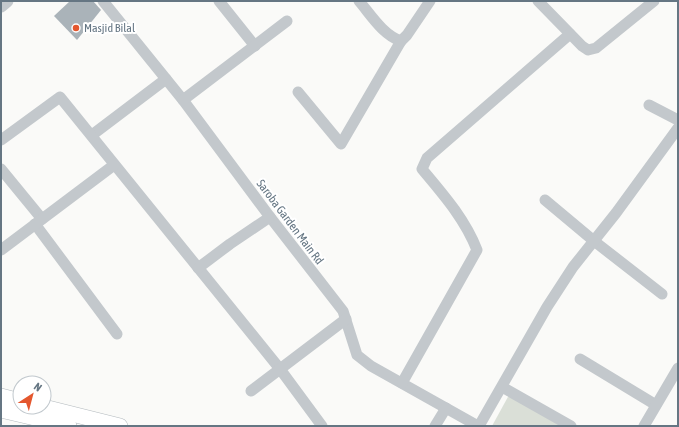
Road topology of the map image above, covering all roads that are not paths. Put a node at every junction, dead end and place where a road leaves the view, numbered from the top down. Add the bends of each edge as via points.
1 (7, 1) edge
2 (103, 1) edge
3 (219, 1) edge
4 (359, 1) edge
5 (430, 1) edge
6 (538, 1) edge
7 (654, 1) edge
8 (1, 6) edge
9 (287, 21) dead end
10 (570, 34) junction
11 (400, 41) junction
12 (254, 46) junction
13 (166, 79) junction
14 (298, 92) dead end
15 (183, 100) junction
16 (649, 105) dead end
17 (678, 120) edge
18 (678, 128) edge
19 (92, 135) junction
20 (1, 140) edge
21 (114, 164) junction
22 (1, 169) edge
23 (545, 200) dead end
24 (270, 217) junction
25 (39, 222) junction
26 (594, 241) junction
27 (1, 250) edge
28 (198, 268) junction
29 (662, 294) dead end
30 (346, 319) junction
31 (118, 334) dead end
32 (580, 359) dead end
33 (678, 368) edge
34 (280, 369) junction
35 (402, 383) junction
36 (502, 387) junction
37 (251, 392) dead end
38 (1, 396) edge
39 (12, 399) edge
40 (656, 406) junction
41 (446, 408) junction
42 (52, 409) edge
43 (1, 410) edge
44 (69, 426) edge
45 (120, 426) edge
46 (322, 426) edge
47 (435, 426) edge
48 (479, 426) edge
49 (571, 426) edge
50 (644, 426) edge

1 - 8 street
2 - 13 street, Saroba Garden Main Rd
3 - 12 street
4 - 11 street via 385,32
5 - 11 street via 407,36
6 - 10 street
7 - 10 street via 596,48 588,50
9 - 12 street
10 - 35 street via 427,158 422,169 451,204 471,234 477,250
11 - 14 street via 341,144
12 - 15 street
13 - 15 street, Saroba Garden Main Rd
13 - 19 street
15 - 24 street, Saroba Garden Main Rd
16 - 17 street
18 - 26 street
19 - 20 street via 60,97
19 - 21 street
21 - 25 street
21 - 28 street
22 - 25 street
23 - 26 street
24 - 28 street
24 - 30 street, Saroba Garden Main Rd via 343,311
25 - 27 street
25 - 31 street
26 - 29 street
26 - 36 street via 573,267 547,307
28 - 34 street
30 - 34 street
30 - 35 street, Saroba Garden Main Rd via 357,355
32 - 40 street
33 - 40 street
34 - 37 street
34 - 46 street
35 - 41 street, Saroba Garden Main Rd
36 - 48 street
36 - 49 street
38 - 39 main road
40 - 50 street
41 - 47 street
41 - 48 street, Saroba Garden Main Rd
42 - 45 main road
43 - 44 main road

